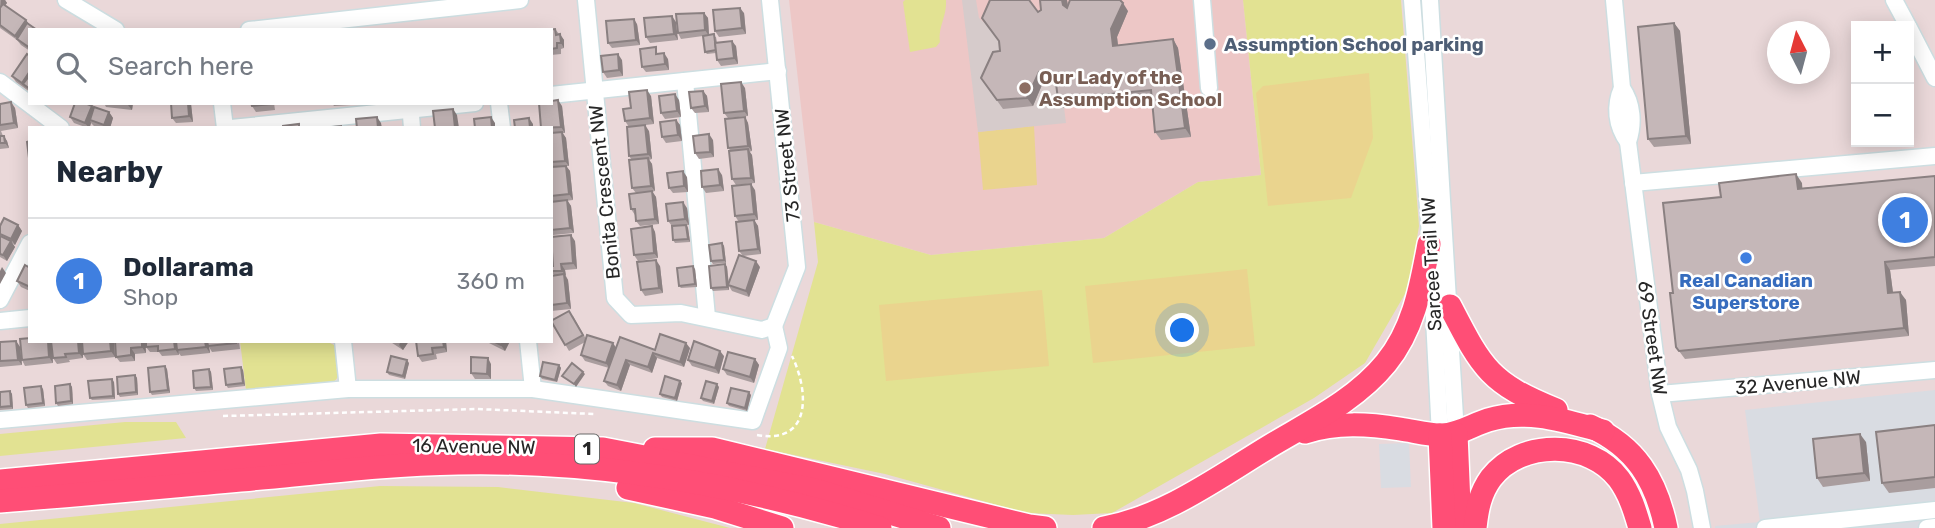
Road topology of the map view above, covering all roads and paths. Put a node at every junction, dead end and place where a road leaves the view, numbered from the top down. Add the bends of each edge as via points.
1 (66, 0) edge
2 (520, 0) edge
3 (586, 0) edge
4 (770, 0) edge
5 (1202, 0) edge
6 (1412, 0) edge
7 (1430, 0) edge
8 (1614, 0) edge
9 (1894, 0) edge
10 (400, 13) junction
11 (1905, 21) edge
12 (113, 28) edge
13 (267, 28) edge
14 (402, 28) edge
15 (1914, 38) edge
16 (778, 71) junction
17 (1935, 78) edge
18 (685, 81) junction
19 (0, 82) edge
20 (1209, 88) dead end
21 (594, 90) junction
22 (553, 95) edge
23 (28, 103) edge
24 (30, 105) edge
25 (222, 105) edge
26 (442, 105) edge
27 (499, 105) edge
28 (410, 107) edge
29 (321, 123) edge
30 (58, 126) edge
31 (225, 126) edge
32 (267, 126) edge
33 (412, 126) edge
34 (502, 126) edge
35 (1935, 156) edge
36 (1633, 183) junction
37 (1429, 244) junction
38 (28, 247) edge
39 (0, 300) edge
40 (1450, 306) junction
41 (707, 317) junction
42 (28, 318) edge
43 (0, 321) edge
44 (774, 326) junction
45 (343, 343) edge
46 (528, 343) edge
47 (788, 349) dead end
48 (1935, 370) edge
49 (348, 389) junction
50 (533, 389) junction
51 (1660, 394) junction
52 (601, 414) dead end
53 (223, 416) dead end
54 (0, 420) edge
55 (1603, 431) junction
56 (751, 434) dead end
57 (1448, 434) junction
58 (603, 449) junction
59 (1233, 468) junction
60 (321, 473) junction
61 (0, 481) edge
62 (0, 501) edge
63 (1935, 510) edge
64 (1935, 527) edge
65 (782, 528) edge
66 (880, 528) edge
67 (939, 528) edge
68 (1045, 528) edge
69 (1104, 528) edge
70 (1444, 528) edge
71 (1460, 528) edge
72 (1475, 528) edge
73 (1640, 528) edge
74 (1666, 528) edge
75 (1702, 528) edge
76 (1765, 528) edge
77 (1927, 528) edge

1 - 12 street
2 - 10 street
3 - 21 street, Bonita Crescent NW
4 - 16 street, 73 Street NW
5 - 20 street
6 - 37 street, Sarcee Trail NW
7 - 40 street, Sarcee Trail NW
8 - 36 street, 69 Street NW via 1622,88 1629,99
9 - 11 street
10 - 13 street
10 - 14 street
15 - 17 street
16 - 18 street
16 - 44 street, 73 Street NW via 797,267
18 - 21 street
18 - 41 street
19 - 23 street
21 - 22 street
21 - 41 street, Bonita Crescent NW via 615,298 631,315
24 - 30 street
25 - 31 street
26 - 28 street
27 - 34 street
28 - 29 street
28 - 33 street
29 - 32 street
35 - 36 street
36 - 51 street, 69 Street NW
37 - 57 street, Sarcee Trail NW
37 - 59 highway via 1413,314 1385,364 1348,399
38 - 39 street
40 - 55 highway via 1493,376 1536,402
40 - 57 street, Sarcee Trail NW
41 - 44 street, Bonita Crescent NW via 762,331
42 - 43 street
44 - 50 street via 779,348 753,421
45 - 49 street
46 - 50 street
47 - 56 path via 799,372 802,400 798,423 778,437
48 - 51 street, 32 Avenue NW
49 - 50 street
49 - 54 street
51 - 75 street, 69 Street NW via 1668,427 1692,480
52 - 53 path via 477,410
55 - 57 highway via 1534,415 1486,420
55 - 74 highway via 1641,464
57 - 59 highway via 1329,426 1291,437
57 - 70 highway, Sarcee Trail NW
57 - 71 highway, Sarcee Trail NW
58 - 61 highway, 16 Avenue NW / 1 via 381,445
58 - 67 highway, 16 Avenue NW / 1 via 814,490
58 - 68 highway via 712,449
59 - 69 highway via 1162,509
60 - 62 highway, 16 Avenue NW / 1
60 - 65 highway via 457,470 562,478 668,496
60 - 66 highway, 16 Avenue NW / 1 via 457,463 601,470 742,492
63 - 76 street
64 - 77 street
72 - 73 highway via 1482,492 1501,467 1517,457 1548,450 1583,453 1607,467 1627,491

